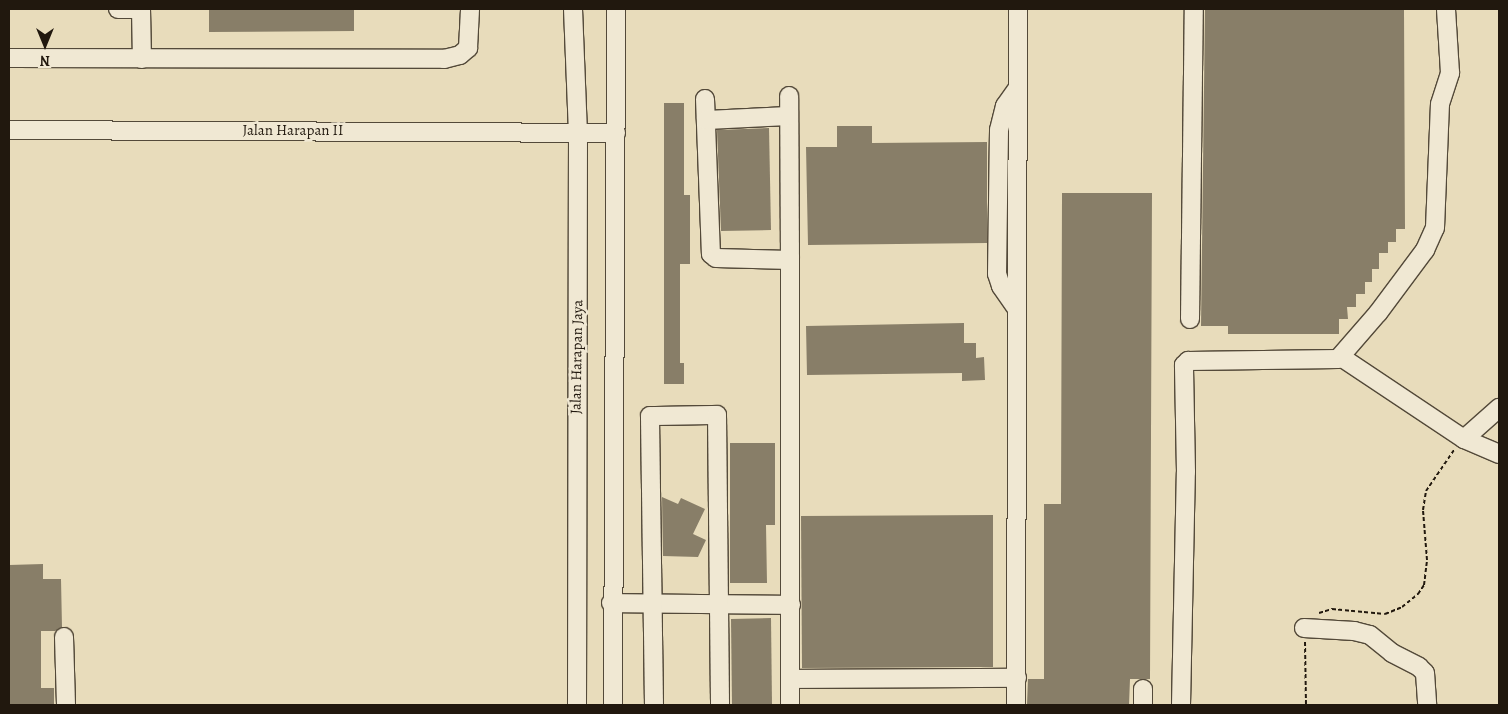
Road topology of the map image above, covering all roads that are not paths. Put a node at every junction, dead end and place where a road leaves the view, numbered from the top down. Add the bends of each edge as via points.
1 (118, 9) edge
2 (470, 9) edge
3 (573, 9) edge
4 (616, 9) edge
5 (1018, 9) edge
6 (1194, 9) edge
7 (1446, 9) edge
8 (9, 58) edge
9 (142, 59) junction
10 (789, 96) dead end
11 (705, 99) dead end
12 (789, 116) junction
13 (706, 120) junction
14 (9, 130) edge
15 (578, 132) junction
16 (616, 133) junction
17 (790, 260) junction
18 (1190, 318) dead end
19 (1341, 357) junction
20 (1499, 408) edge
21 (1464, 439) junction
22 (1499, 454) edge
23 (611, 603) junction
24 (719, 604) junction
25 (653, 605) junction
26 (791, 606) junction
27 (1304, 628) road end
28 (64, 638) dead end
29 (791, 678) junction
30 (1017, 678) junction
31 (66, 705) edge
32 (577, 705) edge
33 (613, 705) edge
34 (654, 705) edge
35 (720, 705) edge
36 (790, 705) edge
37 (1016, 705) edge
38 (1181, 705) edge
39 (1427, 705) edge

1 - 9 street via 141,9
2 - 9 street via 468,48 460,55 444,59
3 - 15 street, Jalan Harapan Jaya
4 - 16 street
5 - 30 street
6 - 18 street
7 - 19 street via 1450,73 1440,104 1435,228 1425,250
8 - 9 street
10 - 12 street
11 - 13 street
12 - 13 street
12 - 17 street
13 - 17 street via 711,254 716,258
14 - 15 street, Jalan Harapan II
15 - 16 street, Jalan Harapan II
15 - 32 street, Jalan Harapan Jaya
16 - 23 street
17 - 26 street
19 - 21 street
19 - 38 street via 1328,360 1188,362 1184,365 1186,472
20 - 21 street
21 - 22 street
23 - 25 street
23 - 33 street
24 - 25 street
24 - 25 street via 717,415 650,416
24 - 26 street
24 - 35 street
25 - 34 street
26 - 29 street
27 - 39 street via 1354,630 1370,635 1392,654 1419,667 1425,674
28 - 31 street
29 - 30 street
29 - 36 street
30 - 37 street

